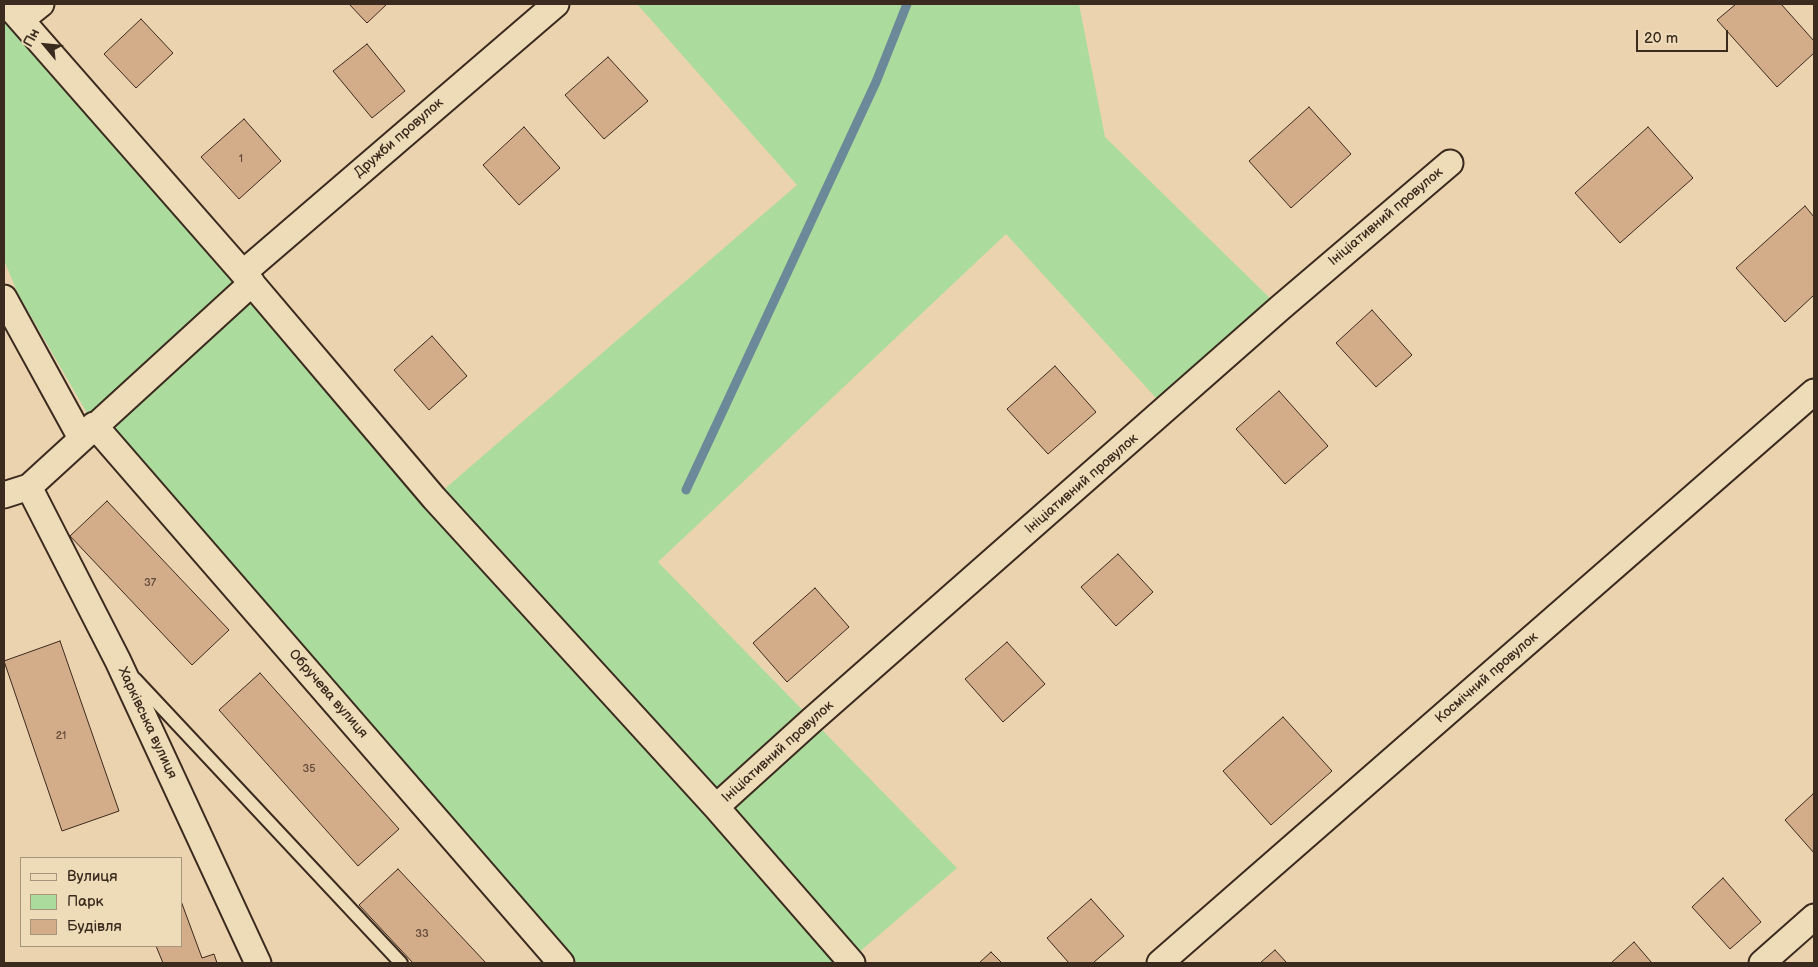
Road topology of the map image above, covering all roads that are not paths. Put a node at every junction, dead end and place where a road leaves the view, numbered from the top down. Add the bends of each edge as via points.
1 (41, 4) edge
2 (556, 4) edge
3 (14, 12) edge
4 (1450, 164) dead end
5 (247, 278) junction
6 (4, 298) edge
7 (1814, 392) edge
8 (87, 432) junction
9 (29, 487) junction
10 (4, 495) edge
11 (118, 661) junction
12 (716, 807) junction
13 (1814, 916) edge
14 (258, 963) edge
15 (401, 963) edge
16 (561, 963) edge
17 (852, 963) edge
18 (1160, 963) edge
19 (1762, 963) edge

1 - 3 street
2 - 5 street, Дружби провулок
3 - 5 street
4 - 12 street, Ініціативний провулок via 1280,308
5 - 8 street, Дружби провулок
5 - 12 street via 434,498
6 - 8 street
7 - 18 street, Космічний провулок
8 - 9 street, Дружби провулок
8 - 16 street, Обручева вулиця
9 - 10 street
9 - 11 street, Харківська вулиця
11 - 14 street, Харківська вулиця
11 - 15 lane
12 - 17 street
13 - 19 street

